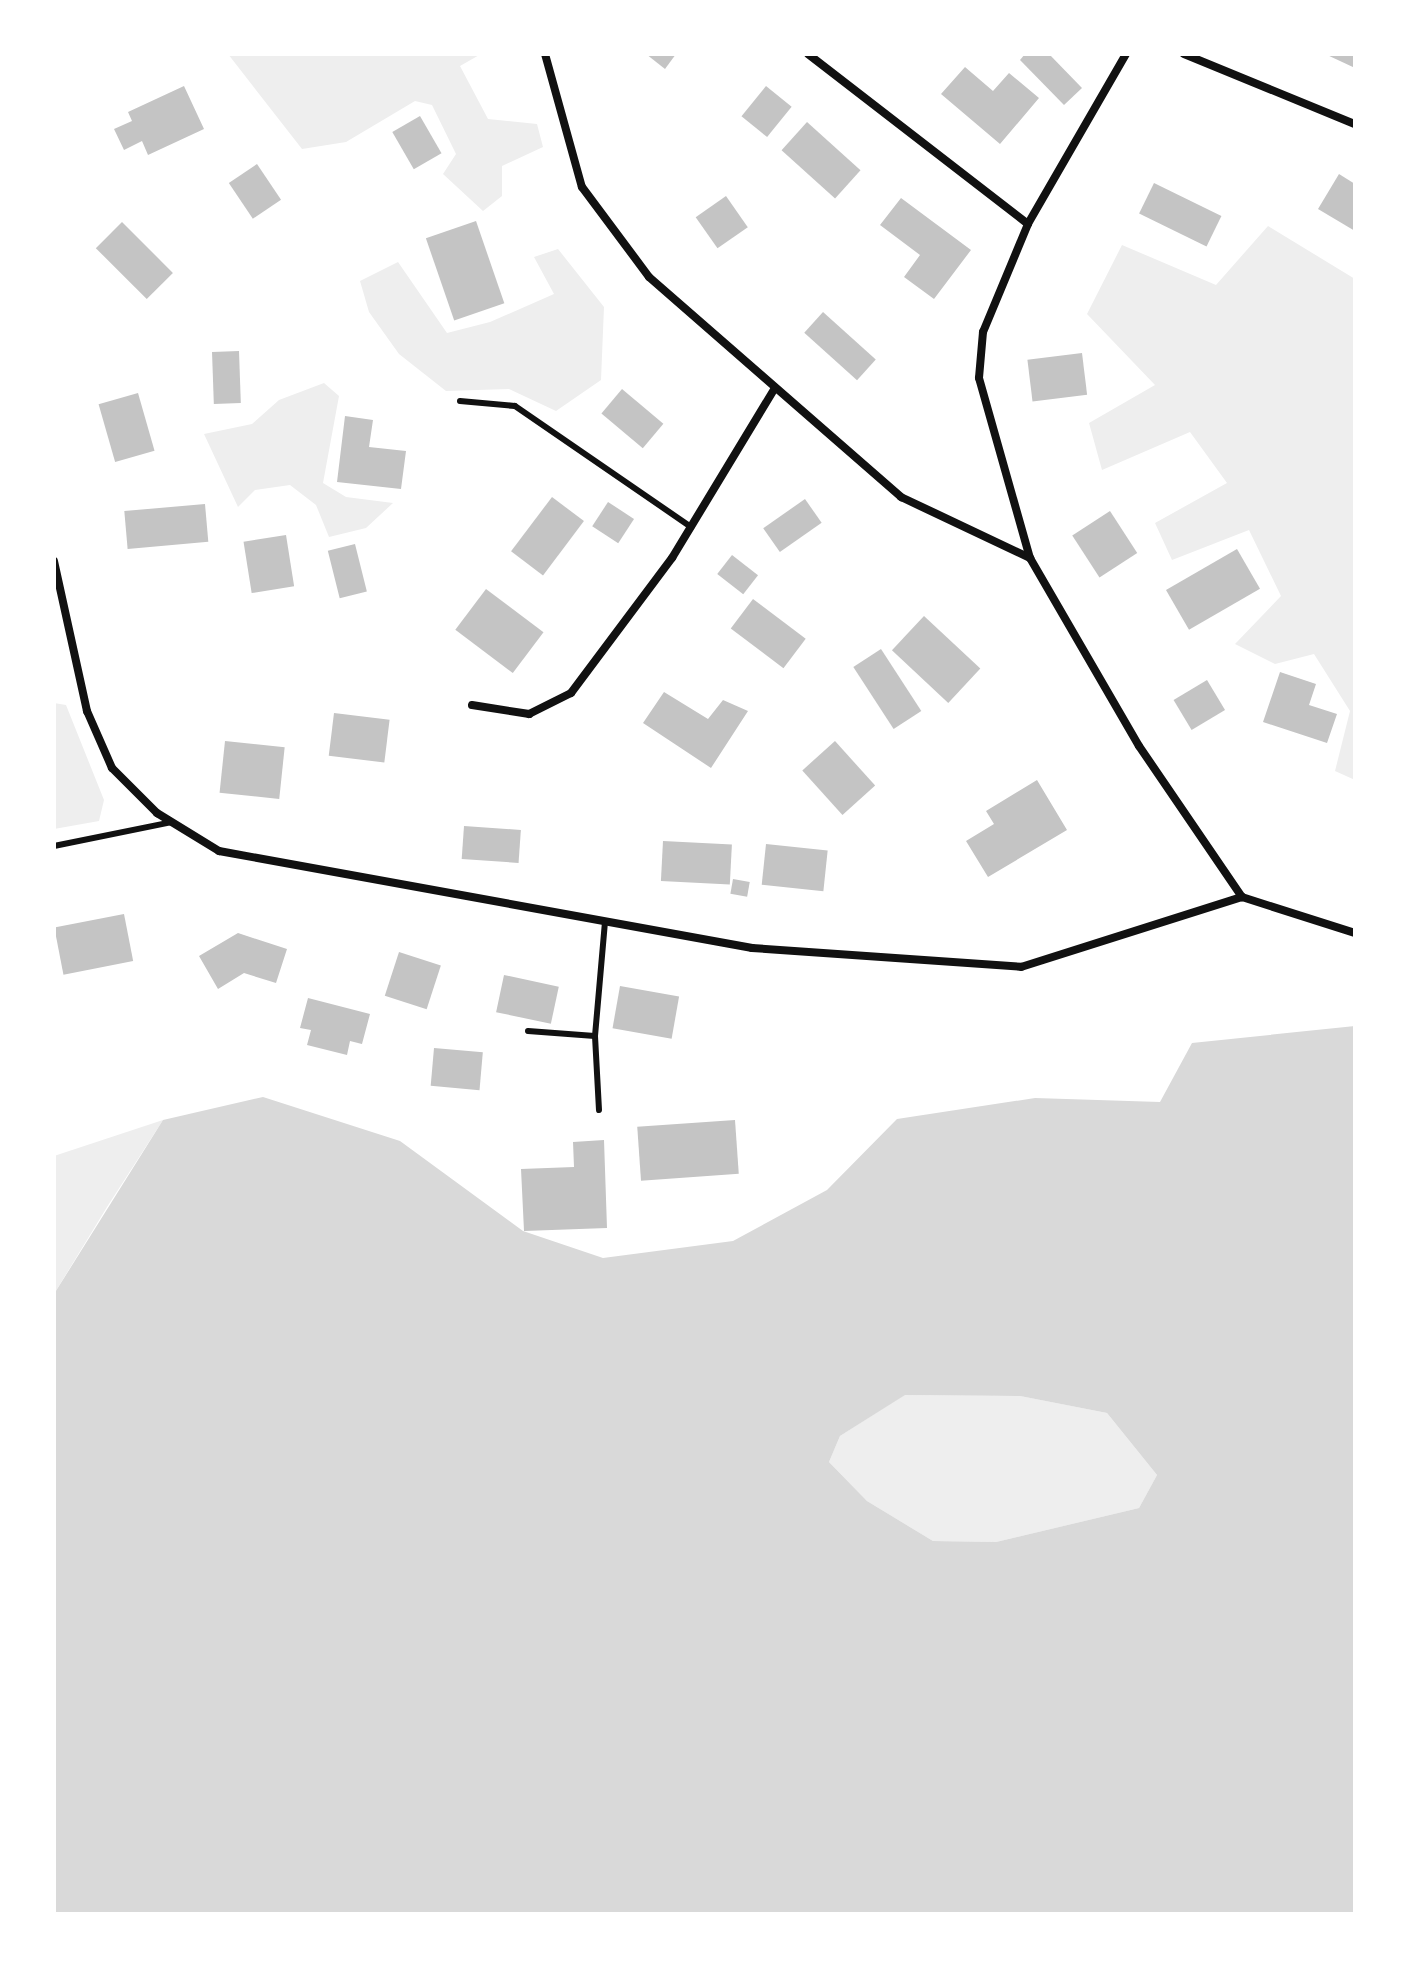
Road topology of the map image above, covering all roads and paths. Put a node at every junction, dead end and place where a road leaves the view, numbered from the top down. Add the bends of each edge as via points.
1 (545, 54) edge
2 (808, 54) edge
3 (1126, 54) edge
4 (1184, 54) edge
5 (1355, 124) edge
6 (1028, 224) junction
7 (775, 388) junction
8 (460, 401) dead end
9 (691, 527) junction
10 (1030, 558) junction
11 (54, 561) edge
12 (472, 705) dead end
13 (172, 822) junction
14 (54, 846) edge
15 (1242, 897) junction
16 (605, 921) junction
17 (1355, 933) edge
18 (528, 1031) dead end
19 (595, 1036) junction
20 (599, 1110) dead end

1 - 7 street via 582,187 649,277
2 - 6 street
3 - 6 street
4 - 5 street
6 - 10 street via 983,332 979,378
7 - 9 street
7 - 10 street via 901,497
8 - 9 lane via 515,406
9 - 12 street via 571,693 529,714
10 - 15 street via 1139,746
11 - 13 street via 87,711 112,768
13 - 14 lane
13 - 16 street via 219,851
15 - 16 street via 1021,967 752,948
15 - 17 street
16 - 19 lane
18 - 19 lane
19 - 20 lane

